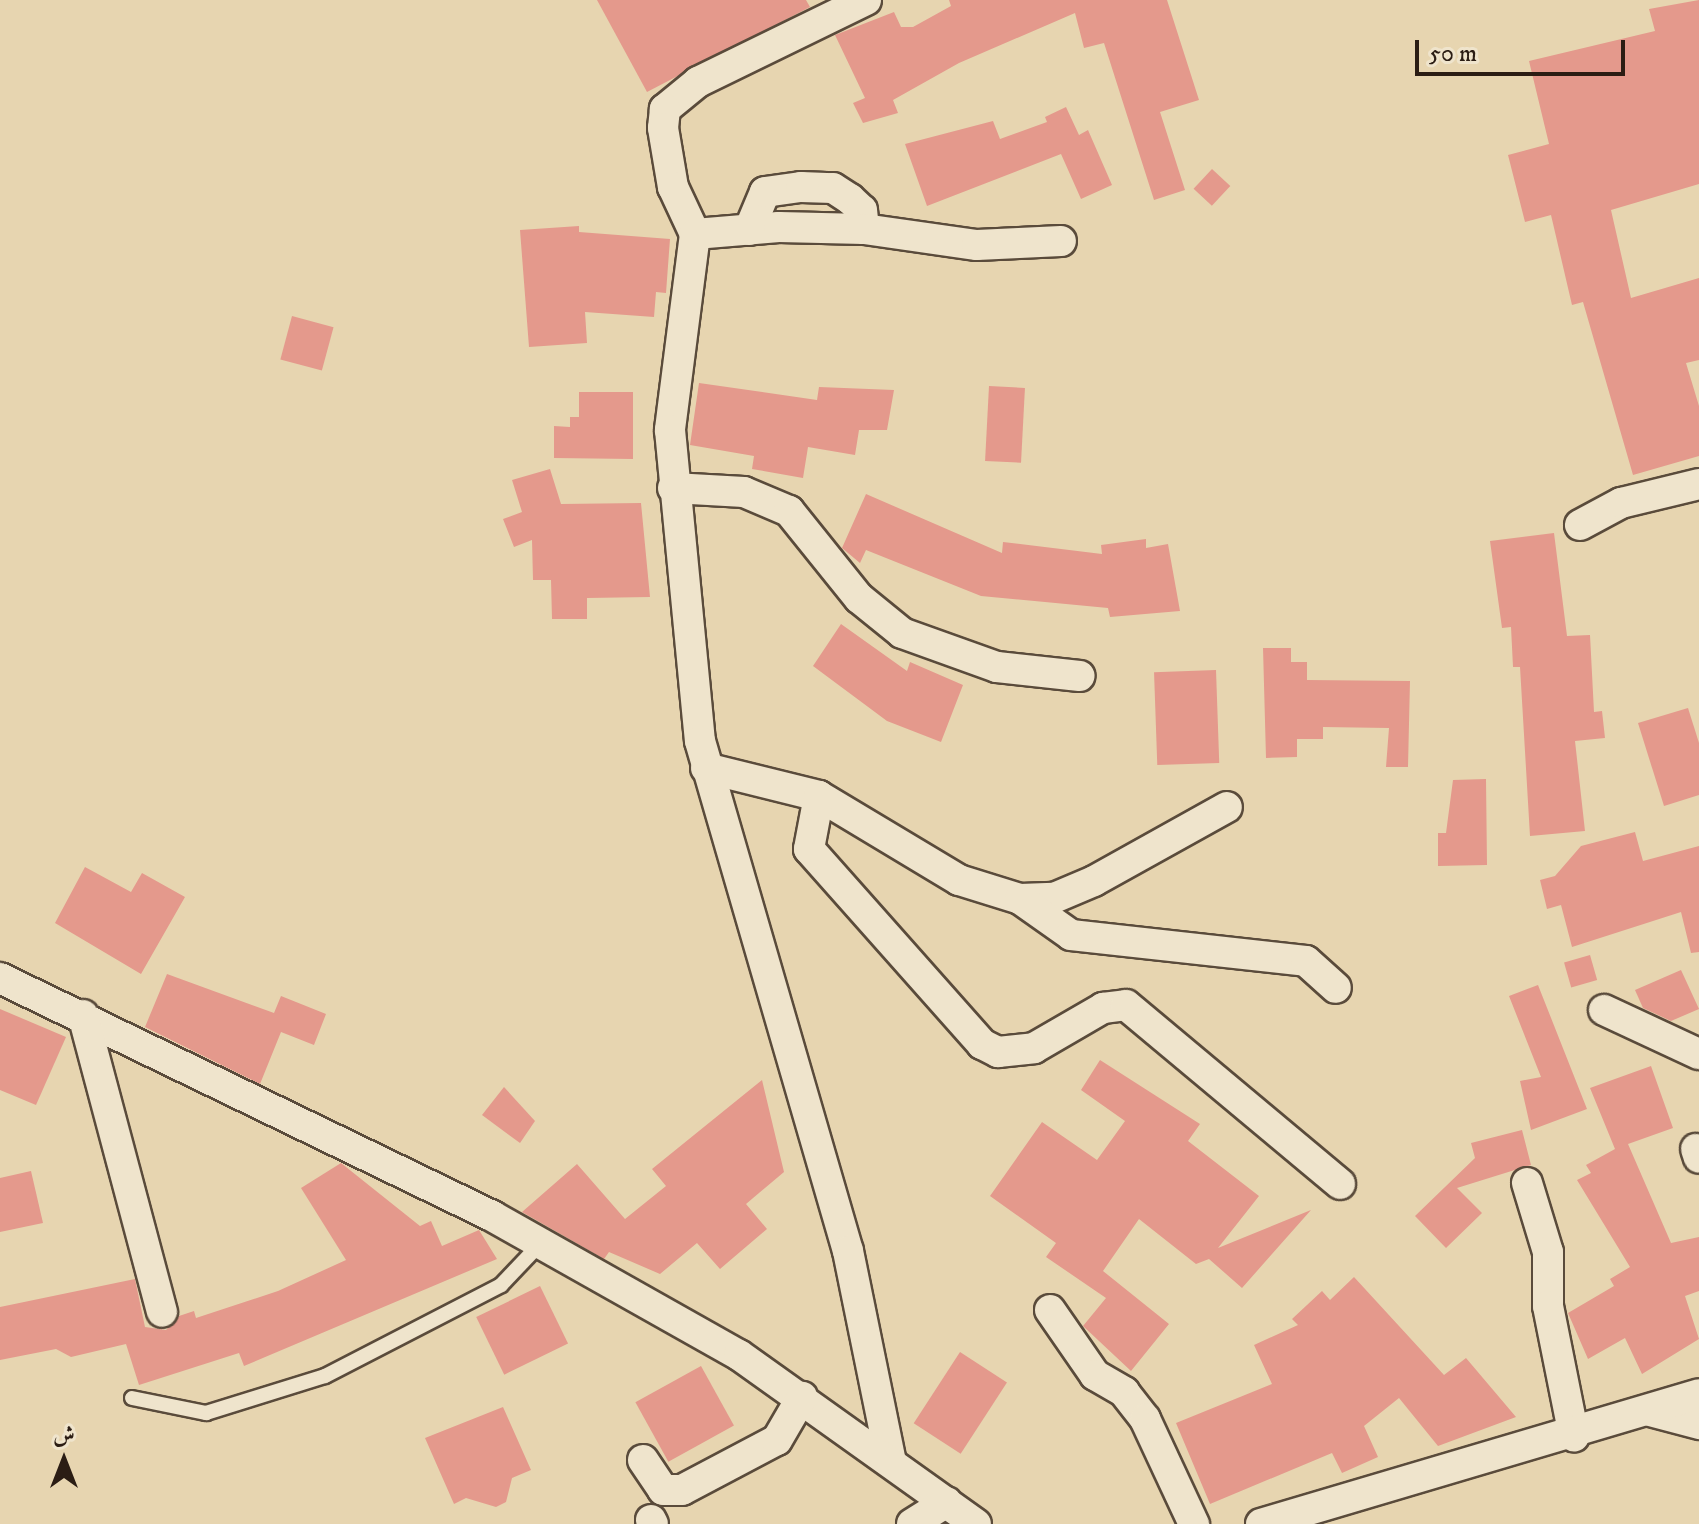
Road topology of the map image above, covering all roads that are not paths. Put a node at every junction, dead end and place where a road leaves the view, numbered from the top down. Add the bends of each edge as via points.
1 (866, 0) edge
2 (864, 229) junction
3 (749, 230) junction
4 (695, 234) junction
5 (1061, 241) dead end
6 (1699, 484) edge
7 (673, 488) junction
8 (1580, 525) dead end
9 (1080, 676) dead end
10 (706, 768) junction
11 (819, 796) junction
12 (1227, 807) dead end
13 (1020, 899) junction
14 (0, 978) edge
15 (1336, 988) dead end
16 (1604, 1010) dead end
17 (83, 1015) junction
18 (1699, 1054) edge
19 (1527, 1183) dead end
20 (1340, 1184) dead end
21 (541, 1243) junction
22 (1050, 1310) dead end
23 (162, 1312) dead end
24 (1699, 1394) edge
25 (802, 1397) junction
26 (132, 1398) dead end
27 (1650, 1411) junction
28 (1699, 1424) edge
29 (1574, 1436) junction
30 (890, 1458) junction
31 (643, 1460) dead end
32 (947, 1502) junction
33 (912, 1524) edge
34 (976, 1524) edge
35 (1194, 1524) edge
36 (1261, 1524) edge

1 - 4 street via 698,82 665,109 673,187
2 - 3 street
2 - 3 street via 862,210 850,199 833,188 801,187 765,192
2 - 5 street via 977,245
3 - 4 street
4 - 7 street via 670,430
6 - 8 street via 1621,503
7 - 9 street via 744,492 789,511 859,598 902,633 997,667
7 - 10 street
10 - 11 street
10 - 30 street via 848,1251
11 - 13 street via 959,880
11 - 20 street via 809,849 982,1044 998,1052 1034,1048 1103,1008 1126,1005
12 - 13 street via 1094,881 1054,898
13 - 15 street via 1071,935 1306,961
14 - 17 street
16 - 18 street
17 - 21 street
17 - 23 street
19 - 29 street via 1548,1252 1548,1306
21 - 25 street
21 - 26 lane via 501,1285 325,1376 206,1413
22 - 35 street via 1095,1375 1124,1392 1145,1419
24 - 27 street
25 - 30 street
25 - 31 street via 777,1440 682,1490 663,1490
27 - 28 street
27 - 29 street
29 - 36 street
30 - 32 street
32 - 33 street
32 - 34 street

